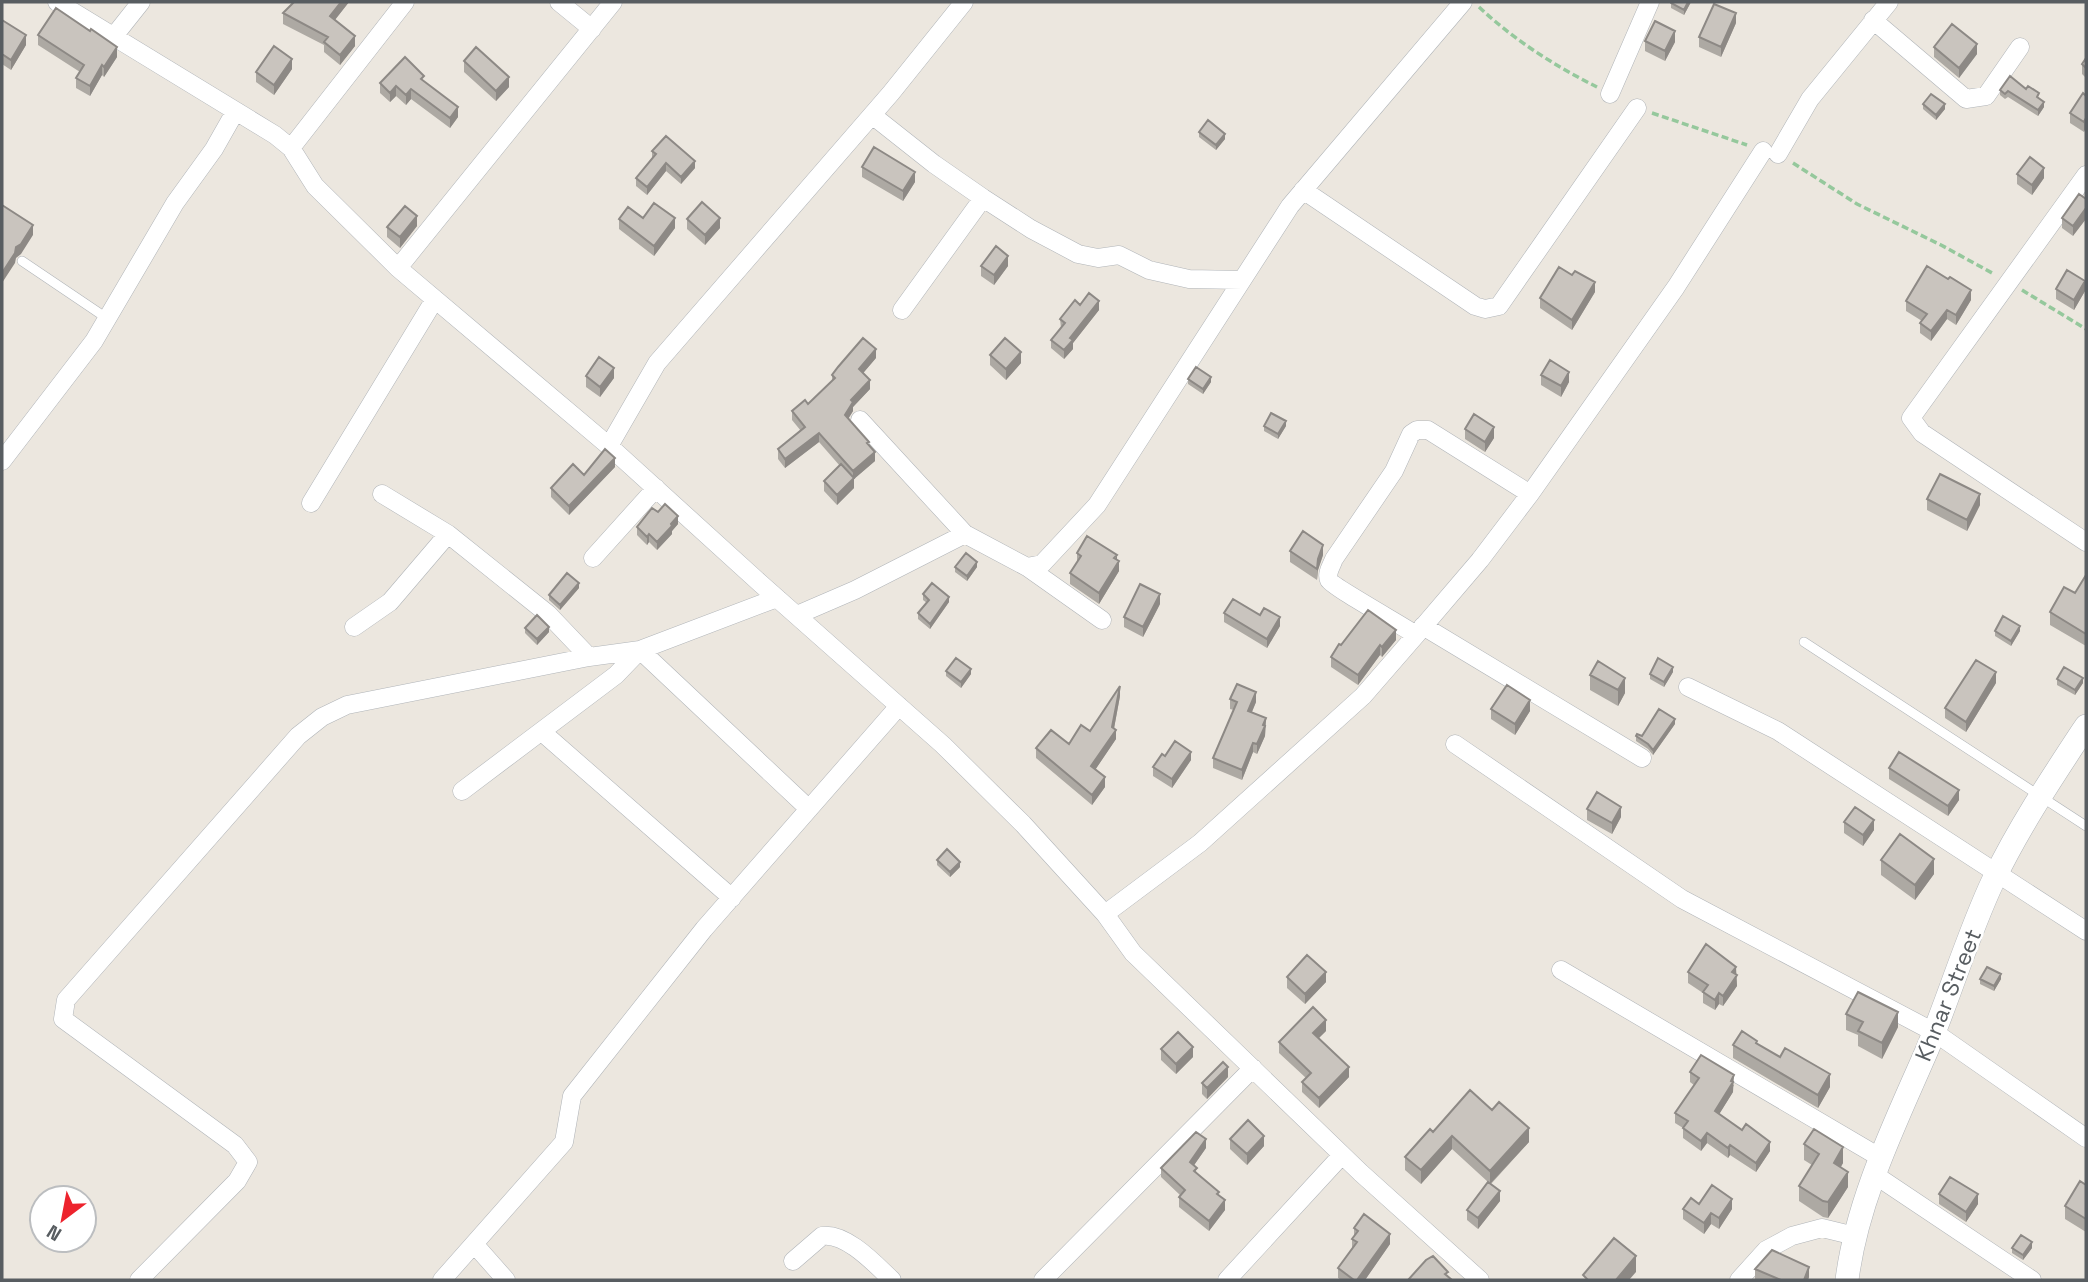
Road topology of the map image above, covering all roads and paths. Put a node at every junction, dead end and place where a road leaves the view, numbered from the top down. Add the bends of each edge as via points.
1 (57, 2) edge
2 (141, 2) edge
3 (405, 2) edge
4 (559, 2) edge
5 (613, 2) edge
6 (964, 2) edge
7 (1463, 2) edge
8 (1650, 2) edge
9 (1889, 2) edge
10 (1873, 20) junction
11 (592, 29) junction
12 (114, 36) junction
13 (2020, 47) dead end
14 (1610, 94) dead end
15 (1637, 108) dead end
16 (235, 112) junction
17 (872, 115) junction
18 (291, 148) junction
19 (2086, 175) edge
20 (1303, 190) junction
21 (983, 198) junction
22 (22, 261) dead end
23 (398, 268) junction
24 (1242, 280) junction
25 (435, 299) junction
26 (902, 310) dead end
27 (107, 319) junction
28 (860, 419) dead end
29 (609, 446) junction
30 (2, 461) edge
31 (656, 488) junction
32 (1530, 494) junction
33 (382, 495) dead end
34 (312, 503) dead end
35 (448, 534) junction
36 (965, 534) junction
37 (2086, 542) edge
38 (593, 558) dead end
39 (1027, 567) junction
40 (777, 598) junction
41 (797, 615) junction
42 (1102, 620) dead end
43 (354, 627) dead end
44 (1420, 630) junction
45 (1804, 642) dead end
46 (640, 650) junction
47 (589, 657) junction
48 (1688, 687) dead end
49 (900, 706) junction
50 (2086, 726) edge
51 (542, 732) junction
52 (1455, 744) dead end
53 (1642, 758) dead end
54 (462, 791) dead end
55 (2041, 795) junction
56 (809, 809) junction
57 (2086, 826) edge
58 (1998, 872) junction
59 (732, 898) junction
60 (1105, 914) junction
61 (2086, 931) edge
62 (1561, 970) dead end
63 (1934, 1032) junction
64 (1253, 1068) junction
65 (2086, 1138) edge
66 (1342, 1155) junction
67 (1878, 1166) junction
68 (1855, 1236) junction
69 (475, 1245) junction
70 (793, 1261) dead end
71 (139, 1280) edge
72 (442, 1280) edge
73 (506, 1280) edge
74 (892, 1280) edge
75 (1042, 1280) edge
76 (1227, 1280) edge
77 (1480, 1280) edge
78 (1739, 1280) edge
79 (1847, 1280) edge
80 (2032, 1280) edge

1 - 12 street
2 - 12 street
3 - 18 street
4 - 11 street
5 - 11 street
6 - 17 street
7 - 20 street
8 - 14 street
9 - 10 street
10 - 13 street via 1966,99 1986,96
10 - 32 street via 1770,152
11 - 23 street
12 - 16 street
15 - 20 street via 1499,306 1492,308 1475,306
16 - 18 street
16 - 27 street
17 - 21 street
17 - 29 street via 657,363
18 - 23 street via 315,186
19 - 37 street via 1911,418 1922,432
20 - 24 street
21 - 24 street via 1087,258 1119,255 1164,274
21 - 26 street
22 - 27 lane
23 - 25 street
24 - 39 street via 1097,505 1042,564
25 - 29 street
25 - 34 street
27 - 30 street
28 - 36 street
29 - 31 street
31 - 38 street
31 - 40 street
32 - 44 street
32 - 44 street via 1428,430 1411,434 1394,471 1334,559 1328,575 1340,590
33 - 35 street
35 - 43 street via 390,602
35 - 47 street via 548,614
36 - 39 street
36 - 41 street
39 - 42 street
40 - 41 street
40 - 46 street
41 - 49 street
44 - 53 street
44 - 60 street via 1363,696 1220,825
45 - 55 lane
46 - 47 street
46 - 51 street via 616,675
46 - 56 street
47 - 71 street via 347,705 322,717 298,736 66,1000 63,1019 235,1145 248,1162 237,1181
48 - 58 street via 1778,731
49 - 56 street
49 - 60 street via 1014,815
50 - 55 street, Khnar Street
51 - 54 street
51 - 59 street
52 - 63 street via 1682,898
55 - 57 lane
55 - 58 street, Khnar Street
56 - 59 street
58 - 61 street
58 - 63 street, Khnar Street
59 - 69 street via 572,1096 564,1142
60 - 64 street via 1133,953
62 - 67 street
63 - 65 street
63 - 67 street, Khnar Street
64 - 66 street
64 - 75 street
66 - 76 street
66 - 77 street
67 - 68 street, Khnar Street
67 - 80 street
68 - 78 street via 1822,1228 1792,1236 1766,1250
68 - 79 street, Khnar Street
69 - 72 street
69 - 73 street
70 - 74 street via 826,1235 861,1252

